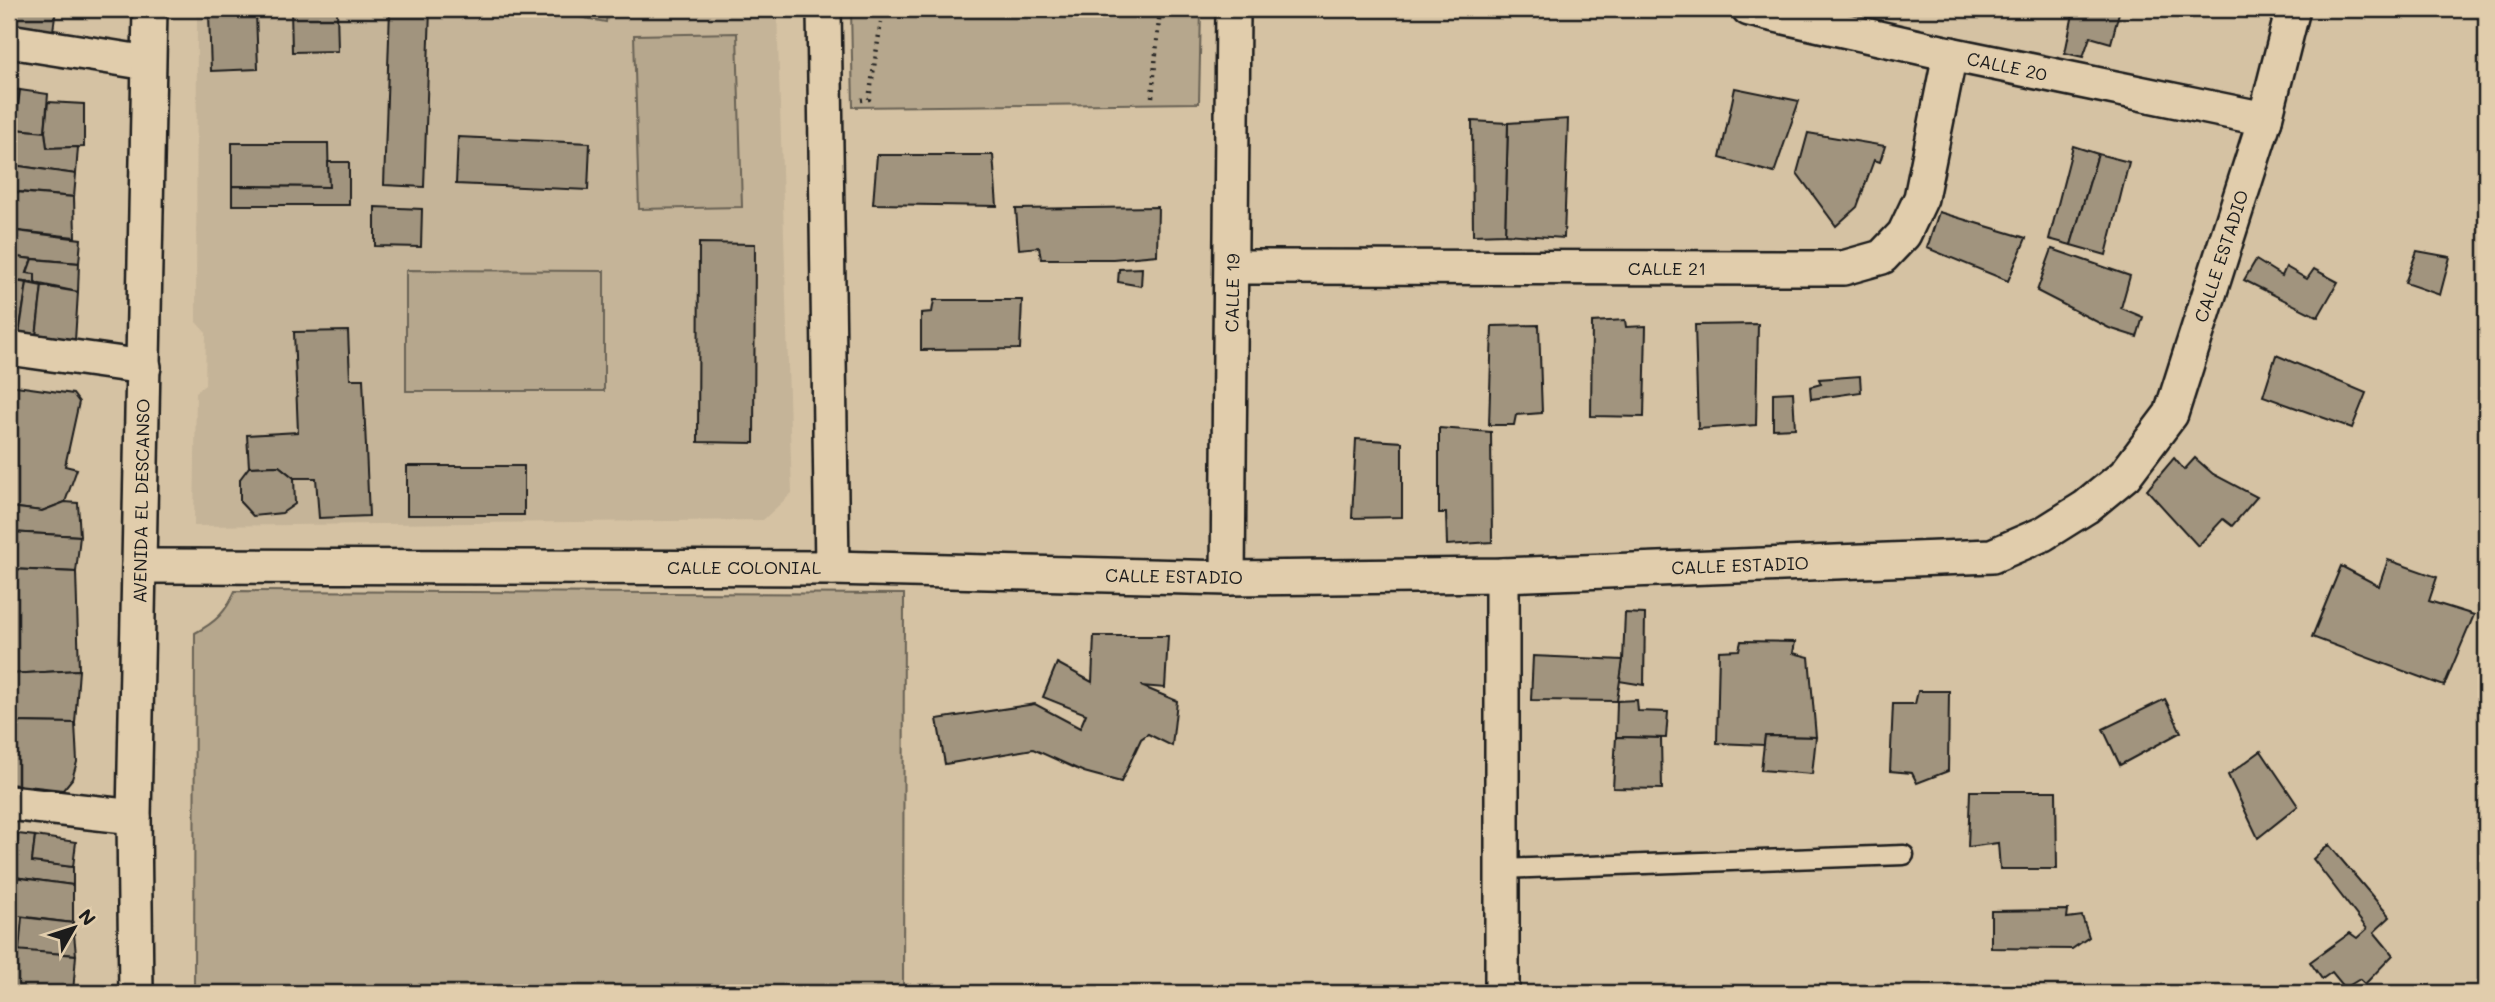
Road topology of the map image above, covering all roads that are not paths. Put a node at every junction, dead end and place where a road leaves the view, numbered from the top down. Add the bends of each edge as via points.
1 (150, 9) edge
2 (824, 9) edge
3 (1234, 9) edge
4 (1749, 9) edge
5 (2293, 9) edge
6 (9, 41) edge
7 (1950, 54) junction
8 (148, 62) junction
9 (2265, 119) junction
10 (1232, 267) junction
11 (9, 348) edge
12 (144, 367) junction
13 (139, 566) junction
14 (832, 568) junction
15 (1502, 575) junction
16 (1228, 578) junction
17 (9, 803) edge
18 (134, 817) junction
19 (1904, 855) dead end
20 (1501, 869) junction
21 (136, 993) edge
22 (1502, 993) edge

1 - 8 street, AVENIDA EL DESCANSO
2 - 14 street, CALLE COLONIAL
3 - 10 street, CALLE 19
4 - 7 street, CALLE 20
5 - 9 street, CALLE ESTADIO
6 - 8 street
7 - 9 street, CALLE 20
7 - 10 street, CALLE 21 via 1921,198 1905,234 1882,257 1843,268
8 - 12 street, AVENIDA EL DESCANSO
9 - 15 street, CALLE ESTADIO via 2171,414 2125,475 2043,534 1992,556
10 - 16 street, CALLE 19
11 - 12 street
12 - 13 street, AVENIDA EL DESCANSO
13 - 14 street, CALLE COLONIAL
13 - 18 street, AVENIDA EL DESCANSO
14 - 16 street, CALLE ESTADIO
15 - 16 street, CALLE ESTADIO
15 - 20 street
17 - 18 street
18 - 21 street, AVENIDA EL DESCANSO
19 - 20 lane
20 - 22 street

